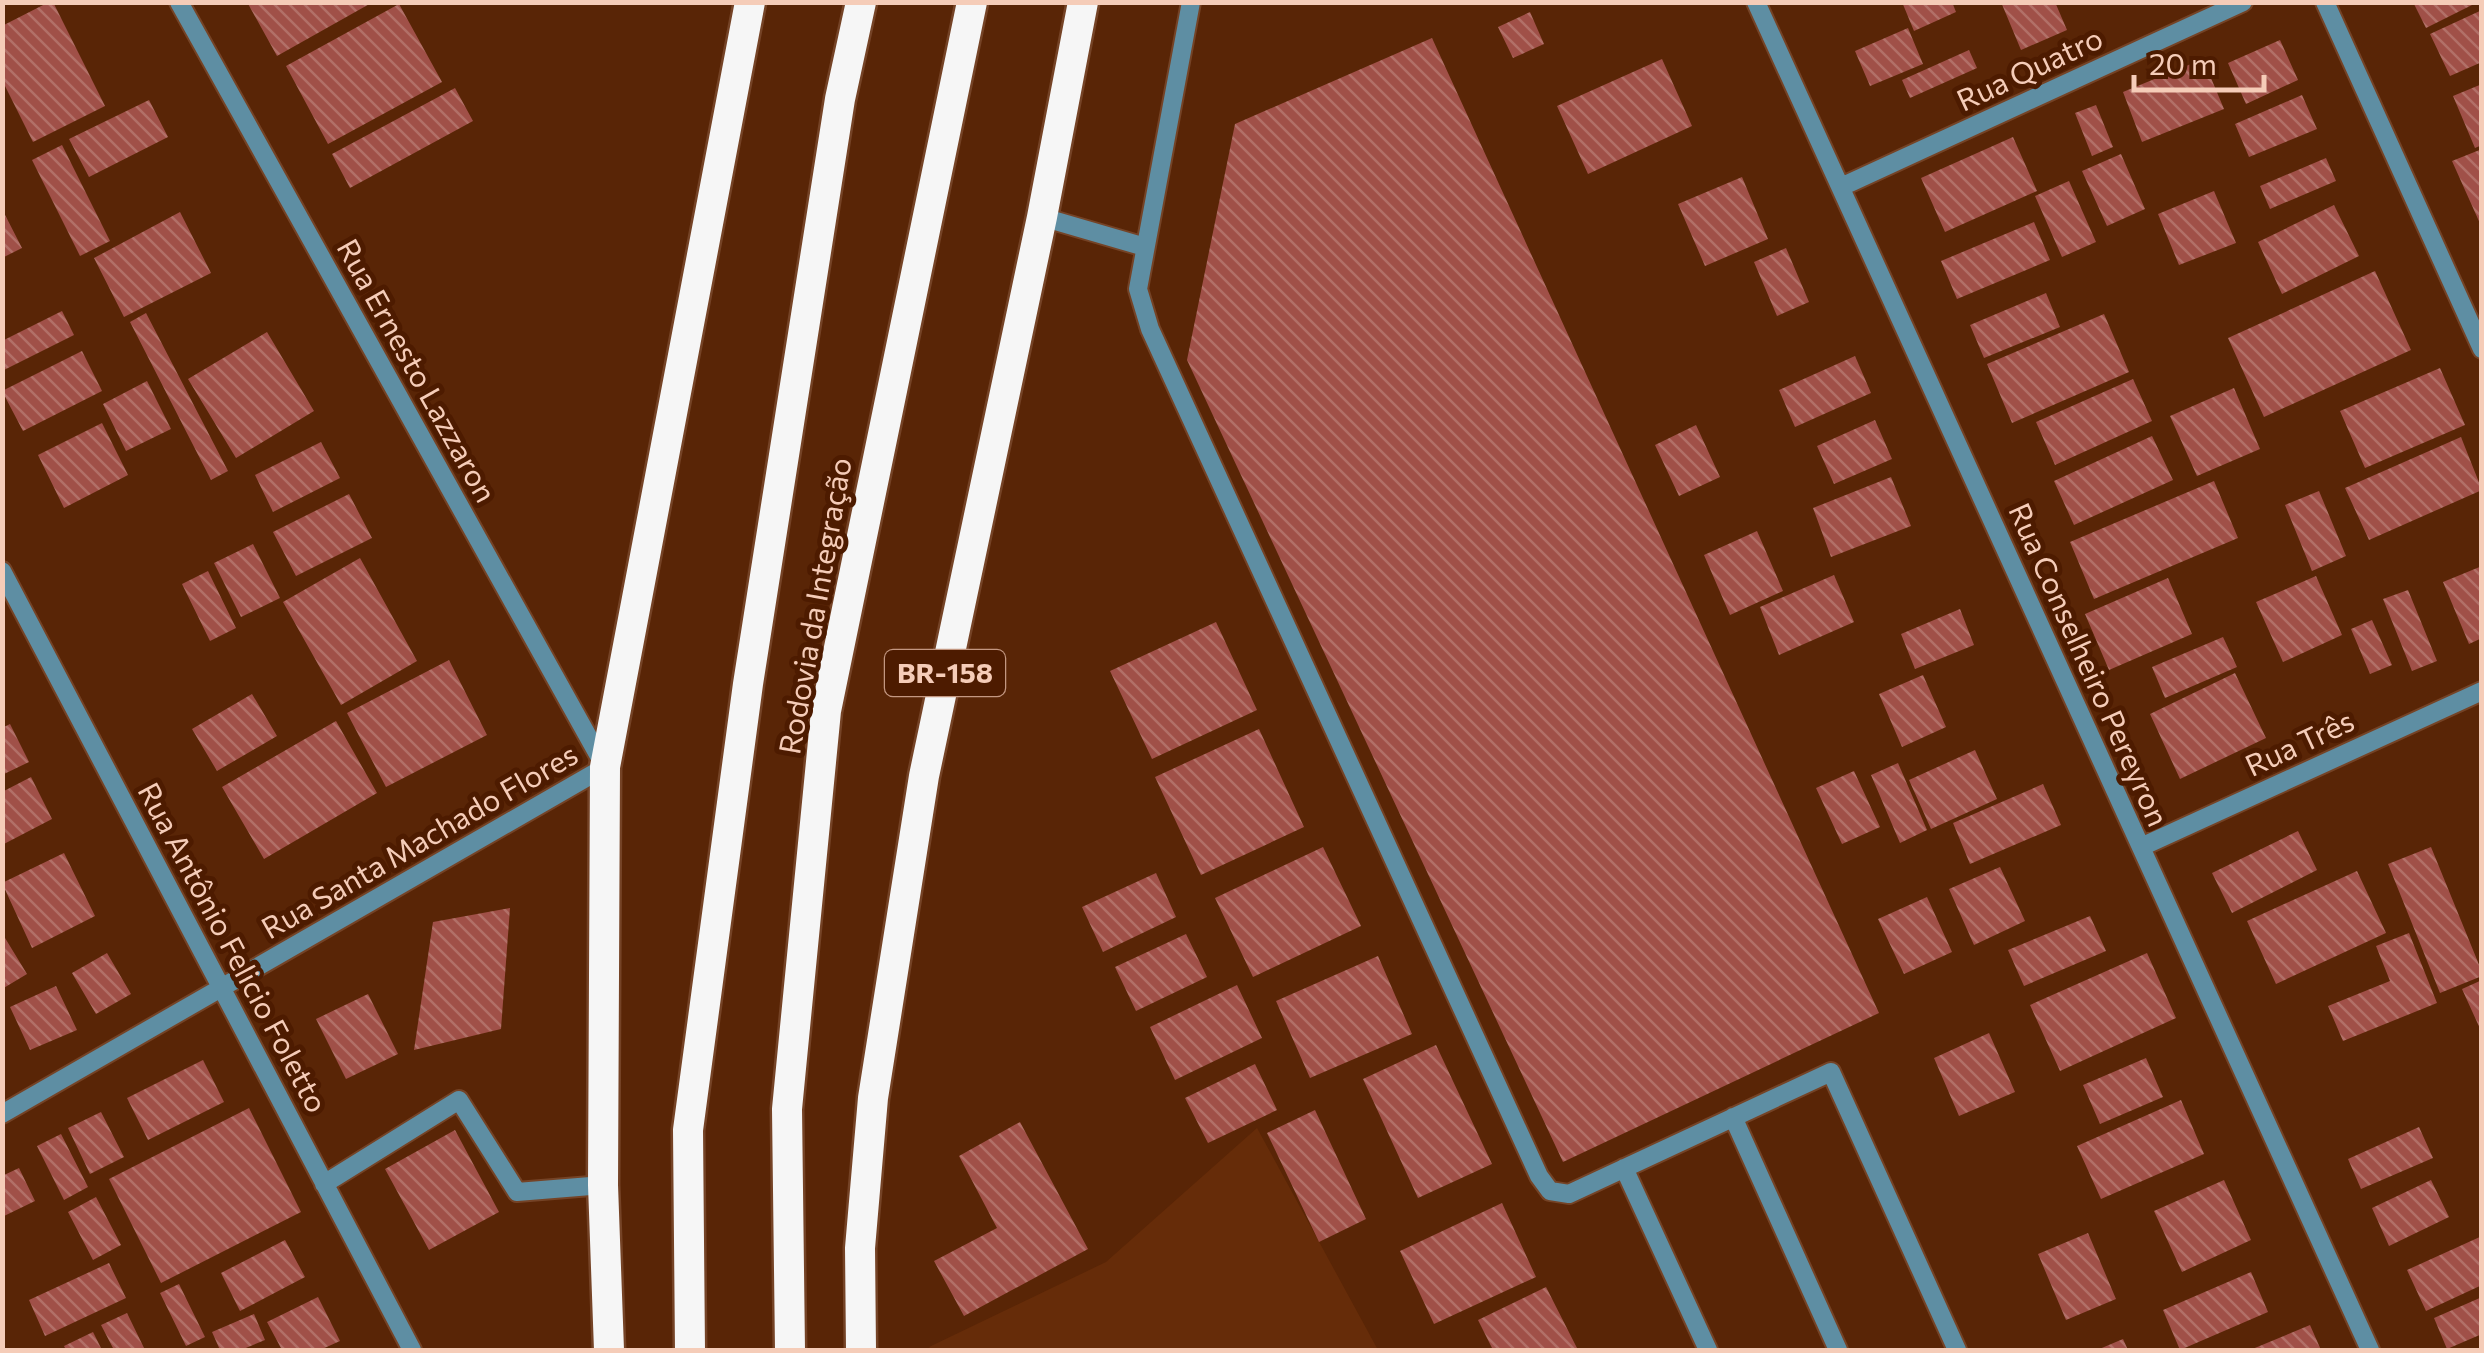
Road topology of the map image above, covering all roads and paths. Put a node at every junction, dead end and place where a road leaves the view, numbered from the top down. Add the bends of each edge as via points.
1 (178, 2) edge
2 (750, 2) edge
3 (861, 2) edge
4 (972, 2) edge
5 (1082, 2) edge
6 (1191, 2) edge
7 (1756, 2) edge
8 (2243, 2) edge
9 (2324, 2) edge
10 (1840, 187) junction
11 (1042, 218) junction
12 (1145, 247) junction
13 (2482, 349) edge
14 (2, 571) edge
15 (2482, 691) edge
16 (605, 767) junction
17 (2140, 847) junction
18 (222, 988) junction
19 (2, 1114) edge
20 (1733, 1117) junction
21 (1624, 1168) junction
22 (324, 1184) junction
23 (603, 1185) junction
24 (412, 1350) edge
25 (609, 1350) edge
26 (690, 1350) edge
27 (790, 1350) edge
28 (862, 1350) edge
29 (1708, 1350) edge
30 (1838, 1350) edge
31 (1956, 1350) edge
32 (2370, 1350) edge

1 - 16 street, Rua Ernesto Lazzaron
2 - 16 highway
3 - 26 highway, Rodovia da Integração via 748,684 688,1130
4 - 27 highway, Rodovia da Integração via 826,711 788,1109
5 - 11 highway, BR-158
6 - 12 street
7 - 10 street, Rua Conselheiro Pereyron
8 - 10 street, Rua Quatro
9 - 13 street
10 - 17 street, Rua Conselheiro Pereyron
11 - 12 street
11 - 28 highway, BR-158 via 924,776 873,1098 860,1248
12 - 21 street via 1138,289 1150,329 1540,1176 1550,1192 1569,1194
14 - 18 street, Rua Antônio Felicio Foletto
15 - 17 street, Rua Três
16 - 18 street, Rua Santa Machado Flores
16 - 23 highway
17 - 32 street, Rua Conselheiro Pereyron
18 - 19 street, Rua Santa Machado Flores
18 - 22 street, Rua Antônio Felicio Foletto
20 - 21 street
20 - 30 street
20 - 31 street via 1831,1072
21 - 29 street
22 - 23 street via 459,1100 517,1192
22 - 24 street, Rua Antônio Felicio Foletto
23 - 25 highway

